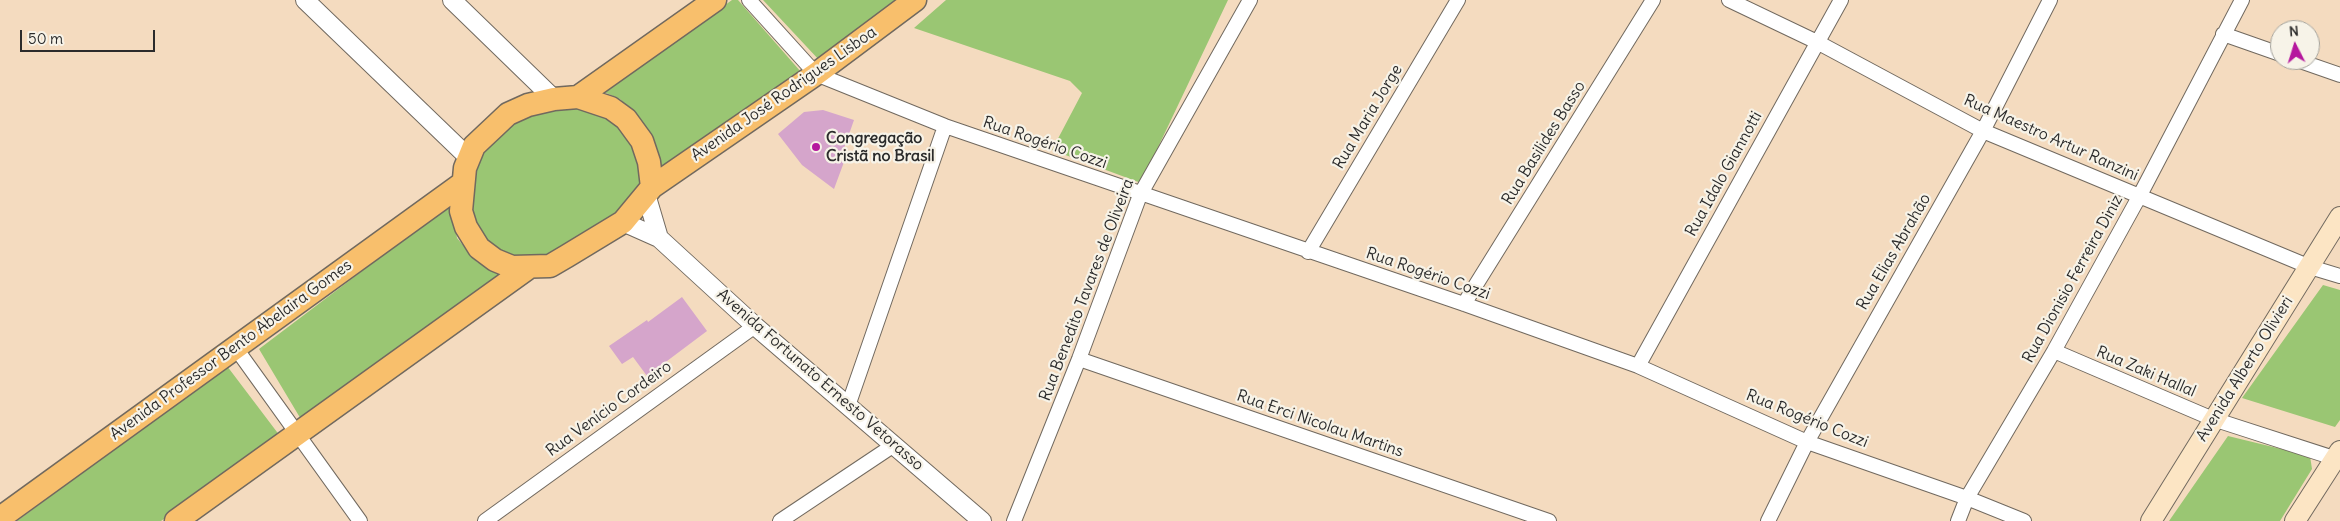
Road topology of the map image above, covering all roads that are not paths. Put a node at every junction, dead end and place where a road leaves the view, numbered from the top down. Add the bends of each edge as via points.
1 (305, 0) edge
2 (452, 0) edge
3 (715, 0) edge
4 (749, 0) edge
5 (915, 0) edge
6 (1250, 0) edge
7 (1458, 0) edge
8 (1653, 0) edge
9 (1729, 0) edge
10 (1841, 0) edge
11 (2050, 0) edge
12 (2242, 0) edge
13 (2223, 34) junction
14 (1818, 42) junction
15 (2270, 50) edge
16 (2320, 68) edge
17 (816, 74) junction
18 (2340, 75) edge
19 (578, 97) junction
20 (554, 99) junction
21 (946, 126) junction
22 (1984, 131) junction
23 (469, 158) junction
24 (463, 183) junction
25 (649, 191) junction
26 (1140, 194) junction
27 (2139, 196) junction
28 (2340, 217) edge
29 (623, 222) junction
30 (659, 238) junction
31 (1308, 252) junction
32 (2310, 267) junction
33 (528, 268) junction
34 (2340, 276) edge
35 (1464, 304) junction
36 (755, 326) junction
37 (235, 348) junction
38 (2054, 351) junction
39 (1079, 359) junction
40 (1638, 366) junction
41 (848, 406) junction
42 (2213, 419) junction
43 (297, 434) junction
44 (1807, 442) junction
45 (894, 445) junction
46 (2338, 456) edge
47 (1967, 498) junction
48 (0, 518) edge
49 (176, 521) edge
50 (360, 521) edge
51 (485, 521) edge
52 (780, 521) edge
53 (982, 521) edge
54 (1014, 521) edge
55 (1549, 521) edge
56 (1768, 521) edge
57 (1958, 521) edge
58 (2024, 521) edge
59 (2151, 521) edge
60 (2295, 521) edge

1 - 23 street
2 - 20 street
3 - 19 main road
4 - 17 street
5 - 17 main road, Avenida José Rodrigues Lisboa
6 - 26 street, Rua Benedito Tavares de Oliveira
7 - 31 street, Rua Maria Jorge
8 - 35 street, Rua Basilides Basso
9 - 14 street, Rua Maestro Artur Ranzini
10 - 14 street, Rua Idalo Giannotti
11 - 22 street, Rua Elias Abrahão
12 - 13 street, Rua Dionisio Ferreira Diniz
13 - 15 street
13 - 27 street, Rua Dionisio Ferreira Diniz
14 - 22 street, Rua Maestro Artur Ranzini
14 - 40 street, Rua Idalo Giannotti
16 - 18 street
17 - 21 street, Rua Rogério Cozzi
17 - 25 main road, Avenida José Rodrigues Lisboa
19 - 20 main road
19 - 25 main road via 611,108 626,120 642,141 649,162
20 - 23 main road via 508,114 474,146
21 - 26 street, Rua Rogério Cozzi
21 - 41 street
22 - 27 street, Rua Maestro Artur Ranzini
22 - 44 street, Rua Elias Abrahão
23 - 24 main road
24 - 33 main road via 461,211 466,227 479,248 512,267
24 - 37 main road, Avenida Professor Bento Abelaira Gomes
25 - 29 main road
25 - 30 street
26 - 31 street, Rua Rogério Cozzi
26 - 39 street, Rua Benedito Tavares de Oliveira
27 - 32 street, Rua Maestro Artur Ranzini
27 - 38 street, Rua Dionisio Ferreira Diniz
28 - 32 main road, Avenida Alberto Olivieri
29 - 30 street, Avenida Fortunato Ernesto Vetorasso
29 - 33 main road via 550,266
30 - 36 street, Avenida Fortunato Ernesto Vetorasso
31 - 35 street, Rua Rogério Cozzi
32 - 34 street, Rua Maestro Artur Ranzini
32 - 42 main road, Avenida Alberto Olivieri
33 - 43 main road
35 - 40 street, Rua Rogério Cozzi
36 - 41 street, Avenida Fortunato Ernesto Vetorasso
36 - 51 street, Rua Venício Cordeiro
37 - 43 street
37 - 48 main road, Avenida Professor Bento Abelaira Gomes
38 - 42 street, Rua Zaki Hallal
38 - 47 street, Rua Dionisio Ferreira Diniz
39 - 54 street, Rua Benedito Tavares de Oliveira
39 - 55 street, Rua Erci Nicolau Martins
40 - 44 street, Rua Rogério Cozzi
41 - 45 street, Avenida Fortunato Ernesto Vetorasso
42 - 46 street, Rua Zaki Hallal
42 - 59 main road, Avenida Alberto Olivieri
43 - 49 main road
43 - 50 street
44 - 47 street, Rua Rogério Cozzi
44 - 56 street, Rua Elias Abrahão
45 - 52 street
45 - 53 street, Avenida Fortunato Ernesto Vetorasso
46 - 60 main road
47 - 57 street, Rua Dionisio Ferreira Diniz
47 - 58 street, Rua Rogério Cozzi

